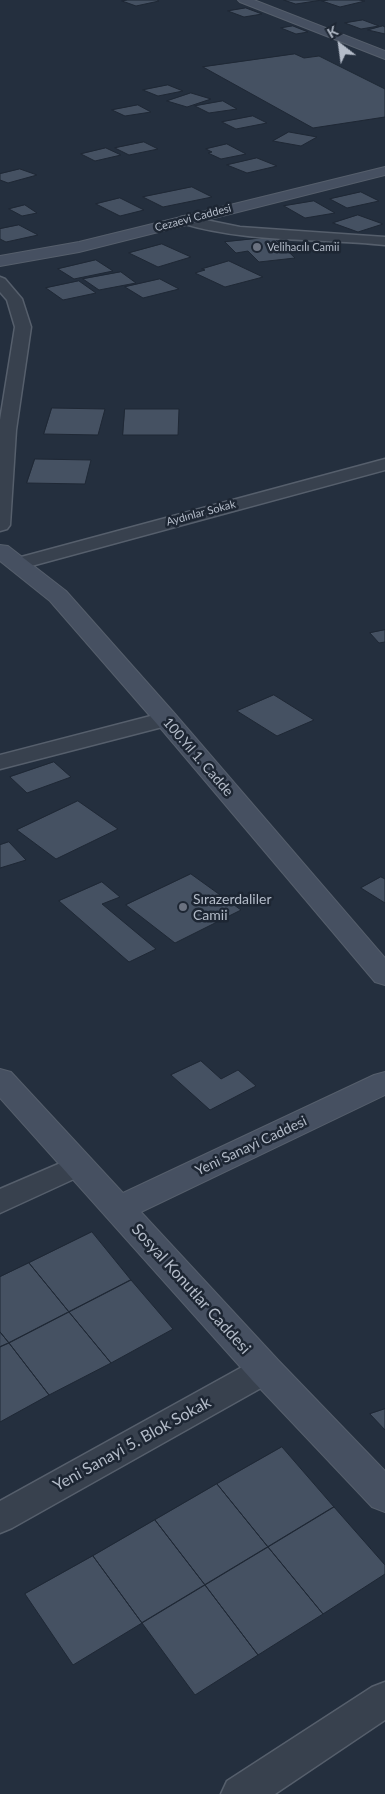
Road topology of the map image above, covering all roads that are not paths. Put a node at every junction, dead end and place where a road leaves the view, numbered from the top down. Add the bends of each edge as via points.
1 (244, 0) edge
2 (269, 0) edge
3 (385, 44) edge
4 (385, 56) edge
5 (385, 171) edge
6 (186, 220) junction
7 (385, 241) edge
8 (0, 261) edge
9 (0, 282) edge
10 (385, 464) edge
11 (0, 525) edge
12 (9, 557) edge
13 (166, 719) junction
14 (0, 762) edge
15 (385, 976) edge
16 (0, 1079) edge
17 (385, 1082) edge
18 (77, 1166) junction
19 (0, 1202) edge
20 (118, 1209) junction
21 (265, 1370) junction
22 (385, 1496) edge
23 (0, 1518) edge
24 (385, 1699) edge
25 (241, 1794) edge

1 - 4 street
2 - 3 street
5 - 6 street, Cezaevi Caddesi
6 - 7 street via 216,230 240,233
6 - 8 street, Cezaevi Caddesi via 79,247
9 - 11 street via 14,299 23,327 7,430
10 - 12 street, Aydınlar Sokak
12 - 13 street, 100.Yıl 1. Cadde via 58,596
13 - 14 street
13 - 15 street, 100.Yıl 1. Cadde
16 - 18 street, Sosyal Konutlar Caddesi
17 - 20 street, Yeni Sanayi Caddesi
18 - 19 street
18 - 20 street, Sosyal Konutlar Caddesi
20 - 21 street, Sosyal Konutlar Caddesi
21 - 22 street, Sosyal Konutlar Caddesi
21 - 23 street, Yeni Sanayi 5. Blok Sokak
24 - 25 street

